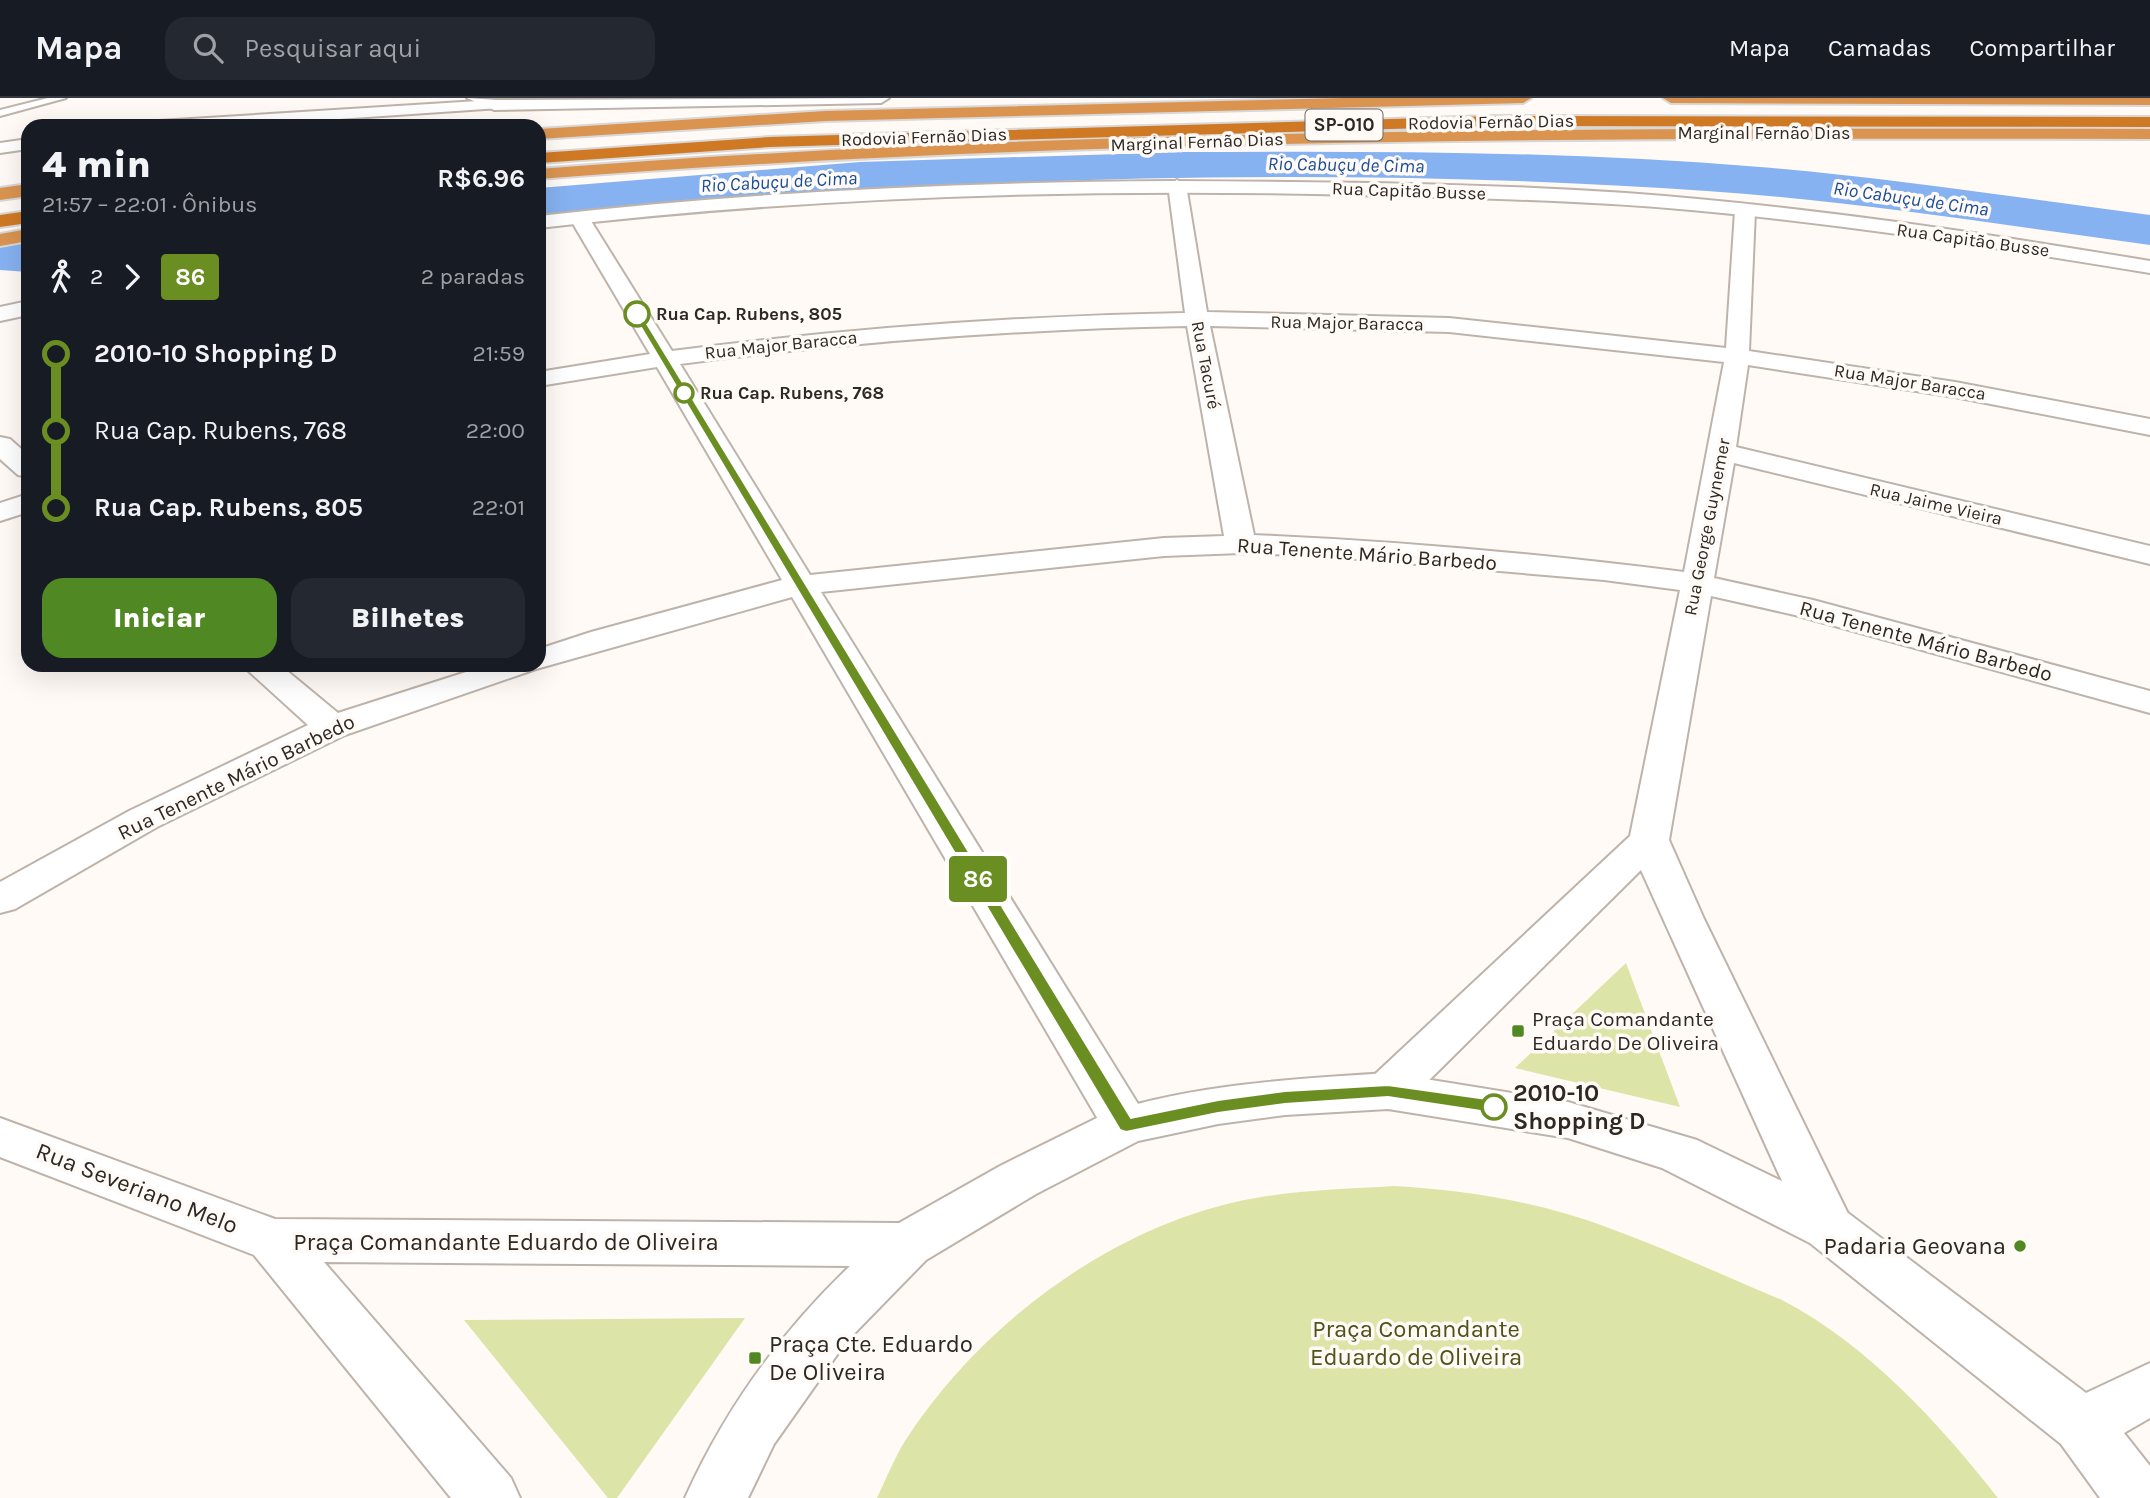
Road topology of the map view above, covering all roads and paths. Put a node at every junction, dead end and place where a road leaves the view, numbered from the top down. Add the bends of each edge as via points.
1 (61, 98) edge
2 (475, 98) edge
3 (881, 98) edge
4 (1522, 98) edge
5 (1671, 98) edge
6 (2150, 100) edge
7 (494, 105) junction
8 (2150, 109) edge
9 (0, 113) edge
10 (271, 119) edge
11 (2150, 122) edge
12 (546, 134) edge
13 (2150, 134) edge
14 (21, 145) edge
15 (546, 145) edge
16 (1, 148) edge
17 (546, 158) edge
18 (546, 174) edge
19 (1177, 185) junction
20 (21, 191) edge
21 (0, 194) edge
22 (21, 205) edge
23 (0, 208) edge
24 (1745, 211) junction
25 (21, 217) edge
26 (579, 217) junction
27 (0, 221) edge
28 (546, 221) edge
29 (21, 236) edge
30 (0, 240) edge
31 (2150, 267) edge
32 (21, 309) edge
33 (0, 313) edge
34 (1197, 320) junction
35 (1737, 355) junction
36 (663, 358) junction
37 (546, 378) edge
38 (2150, 427) edge
39 (0, 445) edge
40 (1721, 452) junction
41 (21, 463) edge
42 (21, 505) edge
43 (0, 512) edge
44 (1241, 544) junction
45 (2150, 555) edge
46 (1696, 583) junction
47 (801, 585) junction
48 (546, 658) edge
49 (266, 672) edge
50 (501, 672) edge
51 (2150, 702) edge
52 (332, 727) junction
53 (1649, 840) junction
54 (0, 900) edge
55 (1388, 1091) junction
56 (1126, 1125) junction
57 (0, 1137) edge
58 (1829, 1228) junction
59 (273, 1240) junction
60 (907, 1245) junction
61 (2150, 1390) edge
62 (2082, 1425) junction
63 (489, 1498) edge
64 (716, 1498) edge
65 (2137, 1498) edge

1 - 9 lane
2 - 7 street
3 - 7 street
4 - 12 highway, Marginal Fernão Dias / SP-010 via 825,116
5 - 6 highway, Marginal Fernão Dias
7 - 10 street
8 - 15 highway, Rodovia Fernão Dias / SP-010 via 1582,109 773,130
11 - 17 highway, Rodovia Fernão Dias / SP-010 via 1494,121 770,142
13 - 18 highway, Marginal Fernão Dias / SP-010 via 1643,133 1255,140 829,154
14 - 16 street
19 - 24 street, Rua Capitão Busse via 1577,197
19 - 26 street, Rua Capitão Busse via 882,192
19 - 34 street, Rua Tacuré
20 - 21 highway
22 - 23 highway
24 - 31 street, Rua Capitão Busse
24 - 35 street, Rua George Guynemer
25 - 27 highway
26 - 28 street, Rua Capitão Busse
26 - 36 street
29 - 30 highway
32 - 33 street
34 - 35 street, Rua Major Baracca via 1450,326
34 - 36 street, Rua Major Baracca via 932,330
34 - 44 street, Rua Tacuré
35 - 38 street, Rua Major Baracca via 2043,404
35 - 40 street, Rua George Guynemer
36 - 37 street, Rua Major Baracca
36 - 47 street
39 - 41 street
40 - 45 street, Rua Jaime Vieira
40 - 46 street, Rua George Guynemer
42 - 43 street
44 - 46 street, Rua Tenente Mário Barbedo via 1604,571
44 - 47 street, Rua Tenente Mário Barbedo via 1164,547
46 - 51 street, Rua Tenente Mário Barbedo via 1802,607
46 - 53 street, Rua George Guynemer
47 - 48 street, Rua Tenente Mário Barbedo
47 - 56 street
49 - 52 street
50 - 52 street, Rua Tenente Mário Barbedo
52 - 54 street, Rua Tenente Mário Barbedo via 143,819
53 - 55 street
53 - 58 street
55 - 56 street via 1245,1103
55 - 58 street via 1568,1121 1667,1151
56 - 60 street via 1018,1180
57 - 59 street, Rua Severiano Melo
58 - 62 street
59 - 60 street, Praça Comandante Eduardo de Oliveira
59 - 63 street, Praça Comandante Eduardo de Oliveira
60 - 64 street via 826,1325 753,1425
61 - 62 street
62 - 65 street

